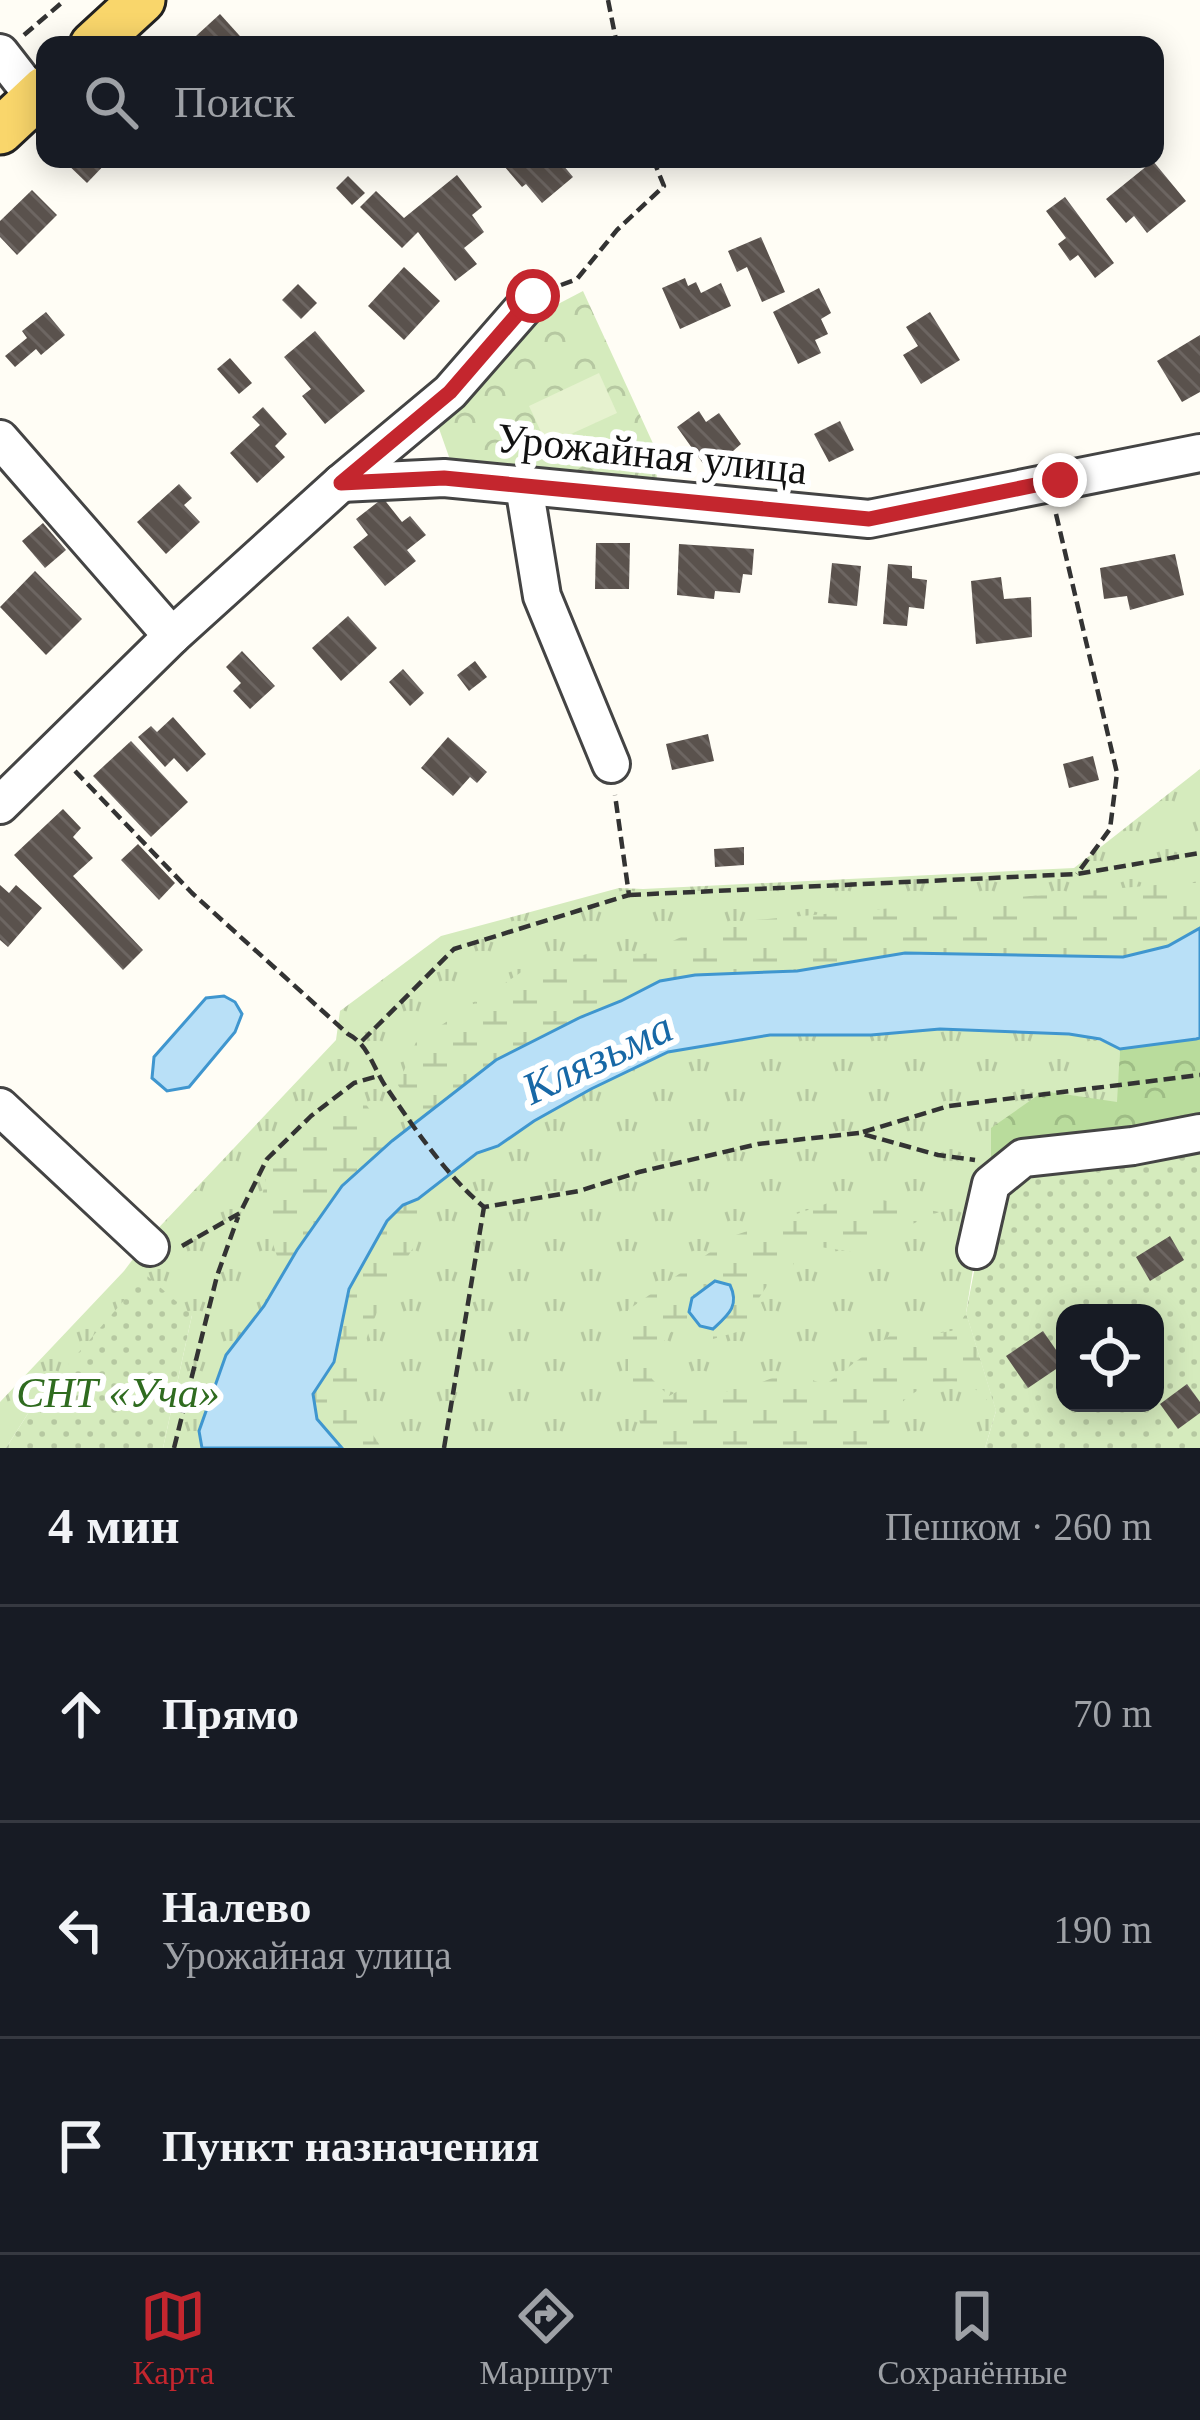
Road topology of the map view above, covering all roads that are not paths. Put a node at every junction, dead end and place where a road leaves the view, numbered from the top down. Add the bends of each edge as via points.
1 (142, 0) edge
2 (103, 36) edge
3 (0, 54) edge
4 (36, 90) edge
5 (36, 98) edge
6 (0, 130) edge
7 (533, 296) road end
8 (0, 439) edge
9 (1200, 453) edge
10 (341, 483) junction
11 (524, 485) junction
12 (172, 636) junction
13 (611, 764) road end
14 (0, 805) edge
15 (0, 1107) edge
16 (1200, 1133) edge
17 (149, 1247) road end
18 (976, 1250) dead end

1 - 2 main road
3 - 4 street
5 - 6 main road
7 - 10 street via 450,392
8 - 12 street
9 - 11 street, Урожайная улица via 869,519
10 - 11 street, Урожайная улица via 444,478
10 - 12 street
11 - 13 street via 542,596
12 - 14 street
15 - 17 street
16 - 18 street via 1022,1158 991,1184

